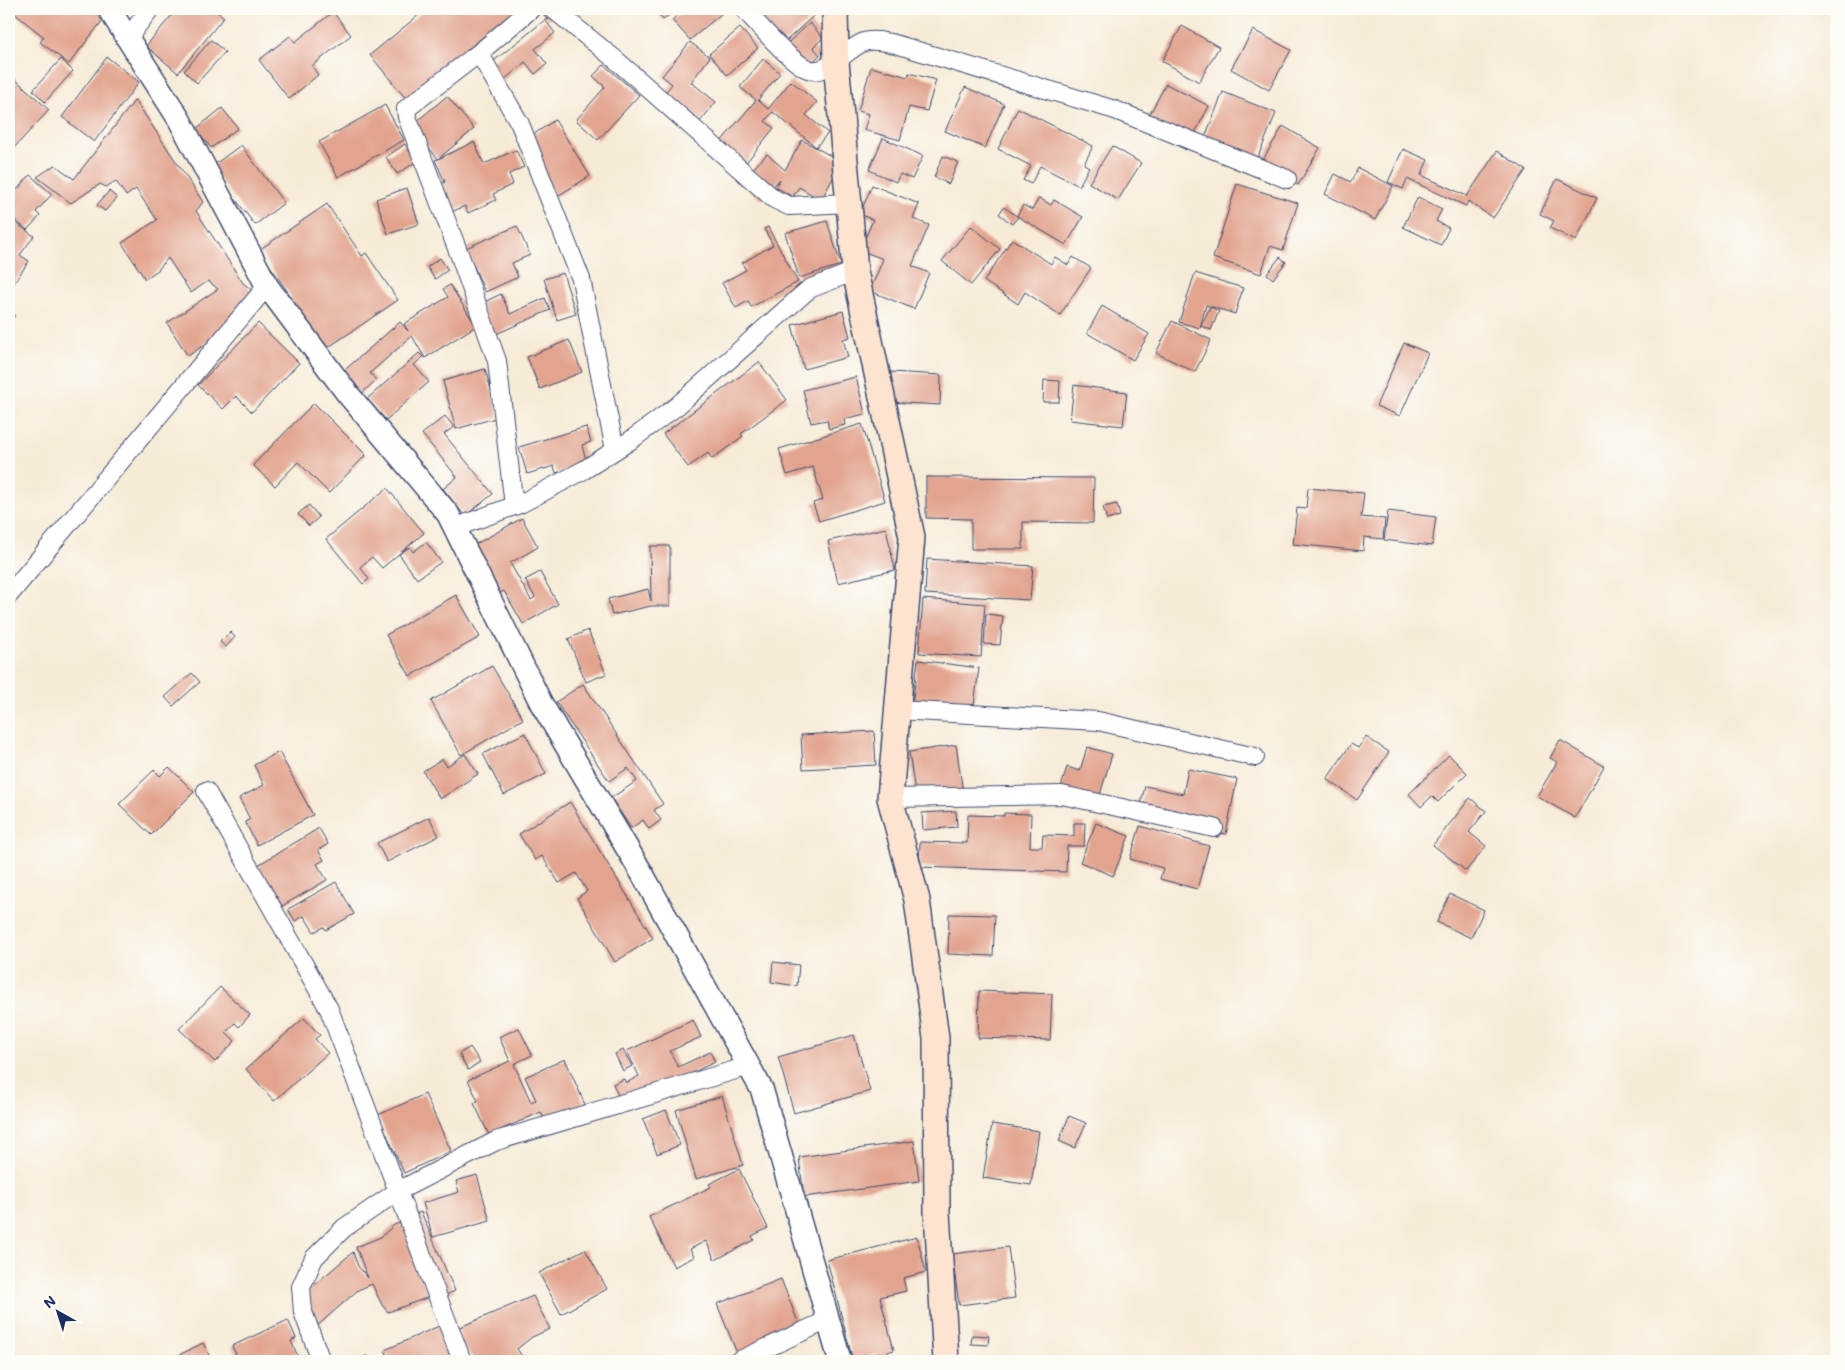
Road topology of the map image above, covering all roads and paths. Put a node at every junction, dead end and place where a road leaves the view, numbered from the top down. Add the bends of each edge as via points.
1 (110, 9) edge
2 (150, 9) edge
3 (531, 9) edge
4 (553, 9) edge
5 (744, 9) edge
6 (835, 9) edge
7 (128, 38) junction
8 (479, 53) junction
9 (836, 61) junction
10 (1287, 179) dead end
11 (848, 202) junction
12 (855, 271) junction
13 (267, 286) junction
14 (614, 450) junction
15 (514, 506) junction
16 (454, 528) junction
17 (9, 595) edge
18 (897, 710) junction
19 (1255, 756) dead end
20 (206, 790) dead end
21 (890, 798) junction
22 (1214, 828) dead end
23 (749, 1066) junction
24 (398, 1191) junction
25 (828, 1320) junction
26 (321, 1361) edge
27 (462, 1361) edge
28 (738, 1361) edge
29 (840, 1361) edge
30 (946, 1361) edge

1 - 7 street
2 - 7 street
3 - 8 street
4 - 11 street via 774,199 790,206
5 - 9 street via 803,67 819,71
6 - 9 main road
7 - 13 street via 179,119
8 - 14 street via 520,124 581,279
8 - 15 street via 406,109 497,361
9 - 10 street via 854,46 867,41 895,44 1115,110
9 - 11 main road
11 - 12 main road
12 - 14 street via 809,289 676,406
12 - 18 main road via 912,537
13 - 16 street via 348,393 448,514
13 - 17 street
14 - 15 street via 584,470
15 - 16 street
16 - 23 street via 542,703 643,875
18 - 19 street via 1098,722
18 - 21 main road
20 - 24 street via 329,1009
21 - 22 street via 1062,796
21 - 30 main road via 917,900 936,1038 937,1212
23 - 24 street via 496,1141
23 - 25 street via 762,1090
24 - 26 street via 344,1228 314,1258 301,1287 303,1312
24 - 27 street
25 - 28 street
25 - 29 street

